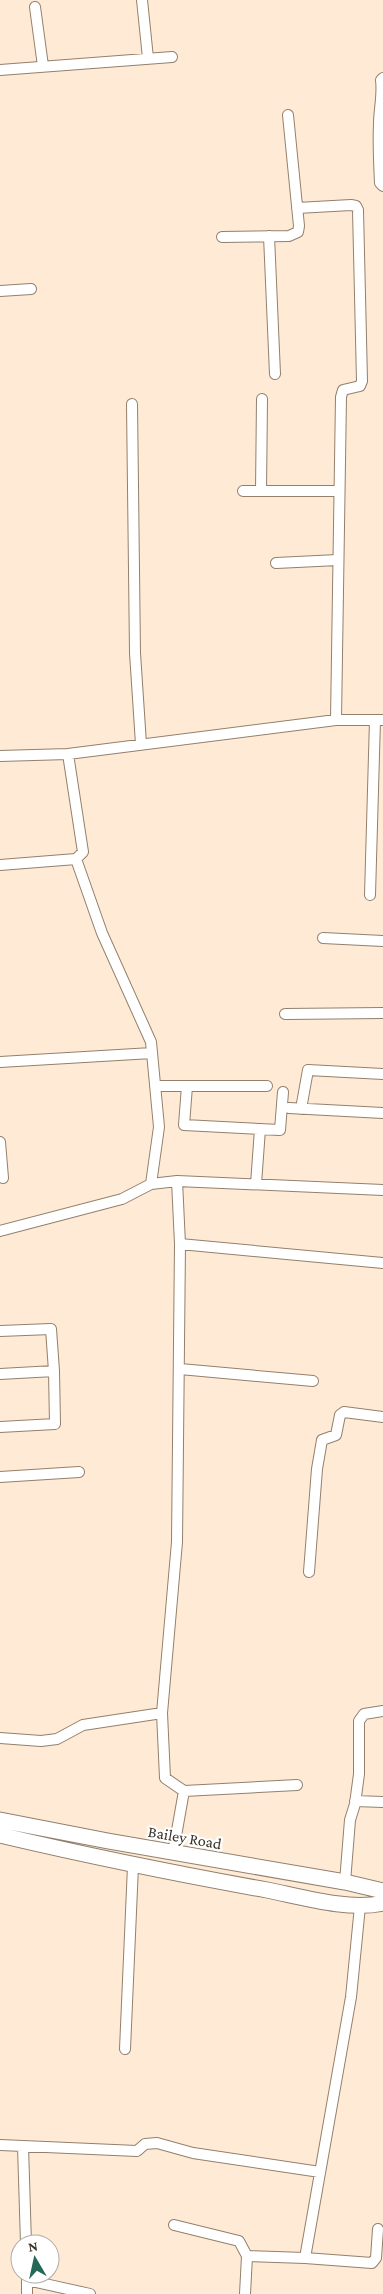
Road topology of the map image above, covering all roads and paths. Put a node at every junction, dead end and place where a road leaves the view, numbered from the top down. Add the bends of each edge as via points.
1 (142, 0) edge
2 (35, 8) dead end
3 (172, 57) dead end
4 (148, 58) junction
5 (43, 66) junction
6 (0, 70) edge
7 (383, 78) edge
8 (288, 115) dead end
9 (383, 186) edge
10 (297, 208) junction
11 (269, 236) junction
12 (222, 237) dead end
13 (31, 289) dead end
14 (0, 291) edge
15 (275, 374) dead end
16 (262, 399) dead end
17 (132, 404) dead end
18 (243, 491) dead end
19 (261, 491) junction
20 (338, 491) junction
21 (338, 560) junction
22 (276, 563) dead end
23 (336, 720) junction
24 (379, 720) edge
25 (141, 744) junction
26 (68, 754) junction
27 (0, 756) edge
28 (76, 859) junction
29 (0, 865) edge
30 (370, 895) dead end
31 (323, 938) dead end
32 (383, 941) edge
33 (383, 1013) edge
34 (285, 1014) dead end
35 (152, 1053) junction
36 (0, 1062) edge
37 (383, 1074) edge
38 (155, 1086) junction
39 (187, 1086) junction
40 (267, 1086) dead end
41 (282, 1092) dead end
42 (289, 1108) dead end
43 (301, 1109) junction
44 (383, 1113) edge
45 (260, 1129) junction
46 (0, 1142) edge
47 (3, 1178) dead end
48 (177, 1181) junction
49 (150, 1184) junction
50 (256, 1184) junction
51 (383, 1190) edge
52 (0, 1231) edge
53 (180, 1244) junction
54 (383, 1263) edge
55 (0, 1331) edge
56 (180, 1370) junction
57 (54, 1371) junction
58 (0, 1374) edge
59 (313, 1381) dead end
60 (383, 1417) edge
61 (0, 1427) edge
62 (79, 1472) dead end
63 (0, 1477) edge
64 (309, 1572) dead end
65 (383, 1710) edge
66 (162, 1713) junction
67 (0, 1738) edge
68 (297, 1785) dead end
69 (184, 1791) junction
70 (355, 1801) junction
71 (383, 1802) edge
72 (0, 1820) edge
73 (0, 1835) edge
74 (173, 1852) junction
75 (133, 1866) junction
76 (345, 1882) junction
77 (383, 1891) edge
78 (383, 1904) edge
79 (363, 1907) junction
80 (125, 2049) dead end
81 (0, 2145) edge
82 (23, 2146) junction
83 (320, 2172) junction
84 (174, 2226) dead end
85 (378, 2229) dead end
86 (26, 2234) edge
87 (246, 2256) junction
88 (305, 2258) junction
89 (52, 2284) edge
90 (90, 2294) edge
91 (245, 2294) edge

1 - 4 street
2 - 5 street
3 - 4 street
4 - 5 street
5 - 6 street
7 - 9 street via 378,150 380,183
8 - 10 street
10 - 11 street via 298,232 289,236
10 - 20 street via 351,205 358,210 362,381 360,386 343,390 341,394
11 - 12 street
11 - 15 street
13 - 14 street
16 - 19 street
17 - 25 street via 135,653
18 - 19 street
19 - 20 street
20 - 21 street
21 - 22 street
21 - 23 street
23 - 24 street
23 - 25 street
24 - 30 street
25 - 26 street
26 - 27 street
26 - 28 street via 84,852
28 - 29 street
28 - 35 street via 102,933 151,1042
31 - 32 street
33 - 34 street
35 - 36 street
35 - 38 street
37 - 43 street via 308,1070
38 - 39 street
38 - 49 street via 159,1127
39 - 40 street
39 - 45 street via 184,1126
41 - 45 street via 280,1130
42 - 43 street
43 - 44 street
45 - 50 street
46 - 47 street
48 - 49 street
48 - 50 street
48 - 53 street
49 - 52 street via 122,1199
50 - 51 street
53 - 54 street
53 - 56 street
55 - 57 street via 51,1329
56 - 59 street
56 - 66 street via 177,1542
57 - 58 street
57 - 61 street via 55,1424
60 - 64 street via 344,1412 340,1415 336,1436 322,1440
62 - 63 street
65 - 70 street via 364,1714 359,1721 359,1774
66 - 67 street via 83,1725 57,1739
66 - 69 street via 165,1778
68 - 69 street
69 - 74 street
70 - 71 street
70 - 76 street via 350,1820
72 - 74 highway, Bailey Road
73 - 75 highway
74 - 76 highway, Bailey Road
75 - 79 highway
75 - 80 street
76 - 77 highway, Bailey Road
78 - 79 highway
79 - 83 street via 351,1997
81 - 82 street
82 - 83 street via 137,2151 145,2144 157,2143 194,2153
82 - 86 street
83 - 88 street
84 - 87 street via 239,2241
85 - 88 street via 376,2258 372,2263
87 - 88 street
87 - 91 street
89 - 90 street

